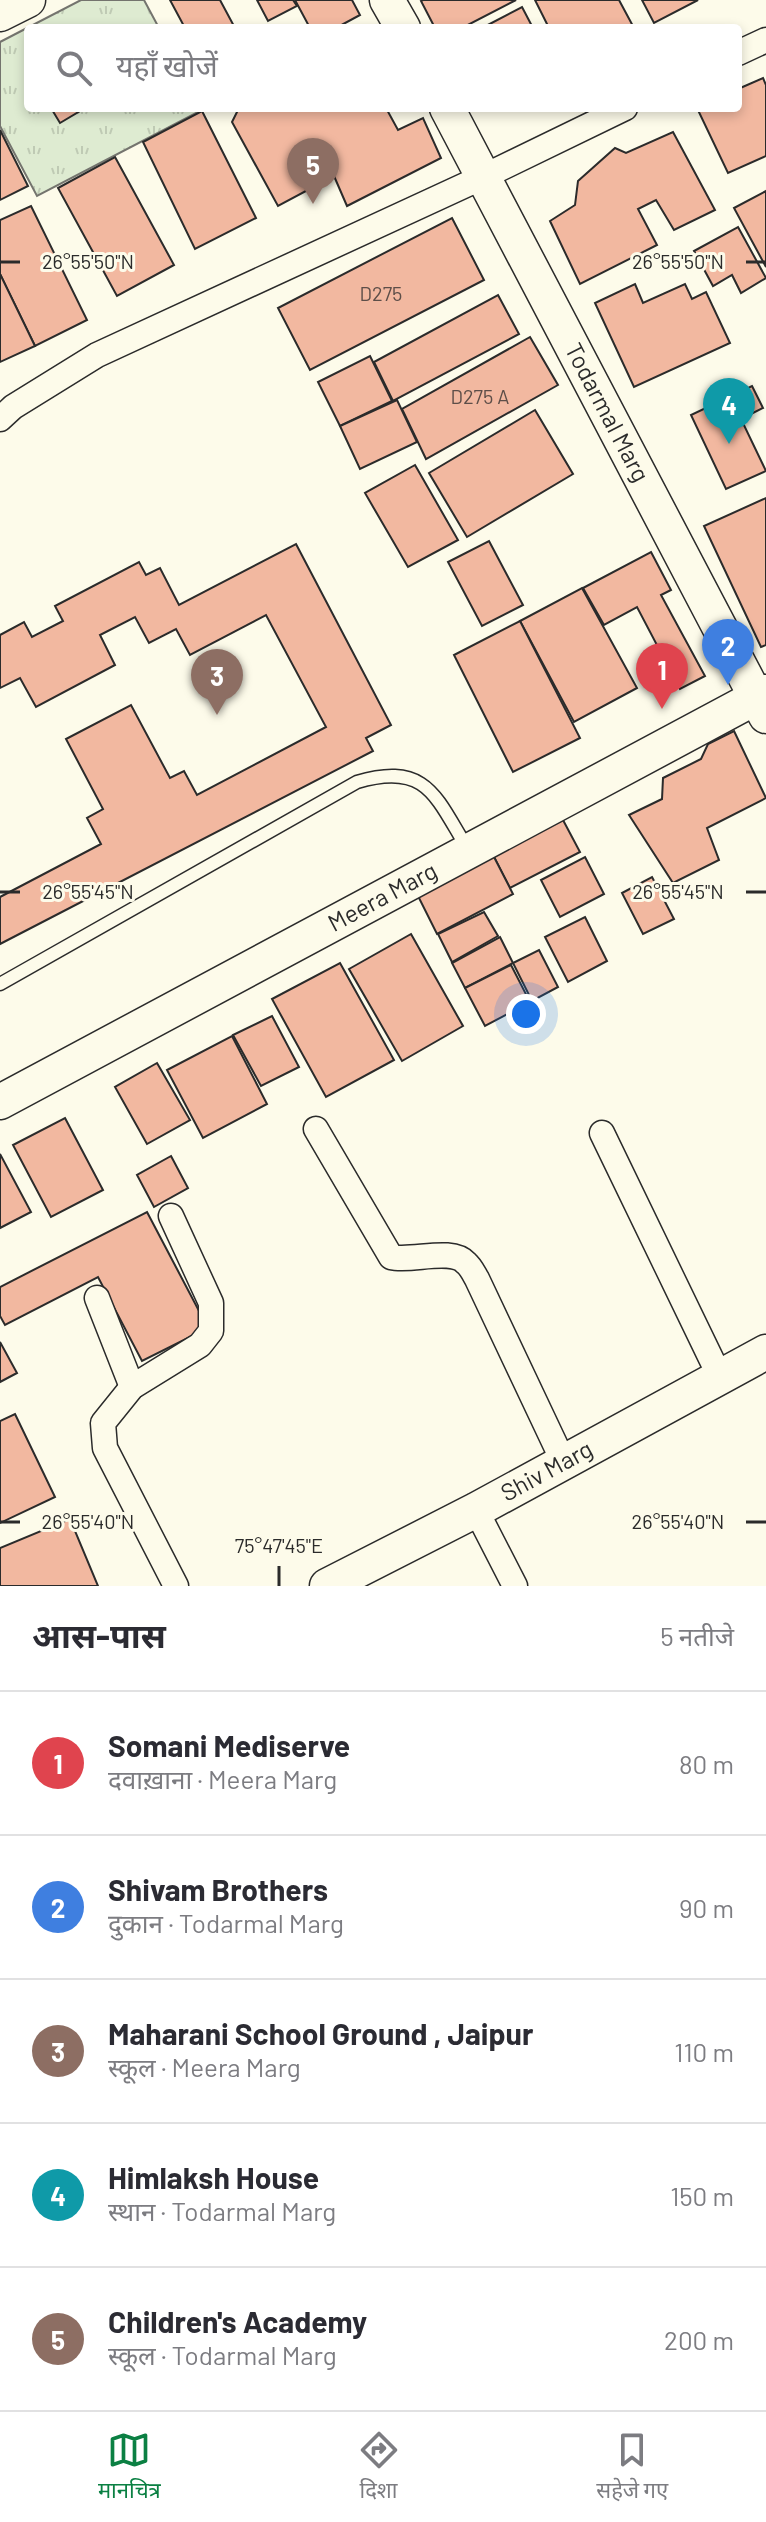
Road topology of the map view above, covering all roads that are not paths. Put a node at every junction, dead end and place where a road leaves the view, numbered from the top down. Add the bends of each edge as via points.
1 (28, 0) edge
2 (387, 0) edge
3 (0, 14) edge
4 (401, 24) edge
5 (766, 40) edge
6 (742, 51) edge
7 (449, 112) edge
8 (617, 112) edge
9 (485, 176) junction
10 (0, 419) edge
11 (763, 702) edge
12 (469, 851) junction
13 (0, 984) edge
14 (0, 1102) edge
15 (316, 1129) dead end
16 (602, 1133) dead end
17 (171, 1216) dead end
18 (97, 1298) dead end
19 (766, 1352) edge
20 (720, 1377) junction
21 (132, 1387) junction
22 (563, 1461) junction
23 (476, 1510) junction
24 (337, 1584) edge
25 (176, 1586) edge
26 (515, 1586) edge

1 - 3 street
2 - 4 street
5 - 6 street
7 - 9 street, Todarmal Marg
8 - 9 street
9 - 10 street via 97,355
9 - 11 street, Todarmal Marg
11 - 12 street, Meera Marg
12 - 13 lane via 429,788 406,776 357,782
12 - 14 street, Meera Marg
15 - 22 street via 391,1257 453,1255 465,1260
16 - 20 street
17 - 21 street via 211,1303 211,1331 200,1345
18 - 21 street
19 - 20 street, Shiv Marg
20 - 22 street, Shiv Marg
21 - 25 street via 103,1423 105,1448
22 - 23 street, Shiv Marg
23 - 24 street, Shiv Marg
23 - 26 street

